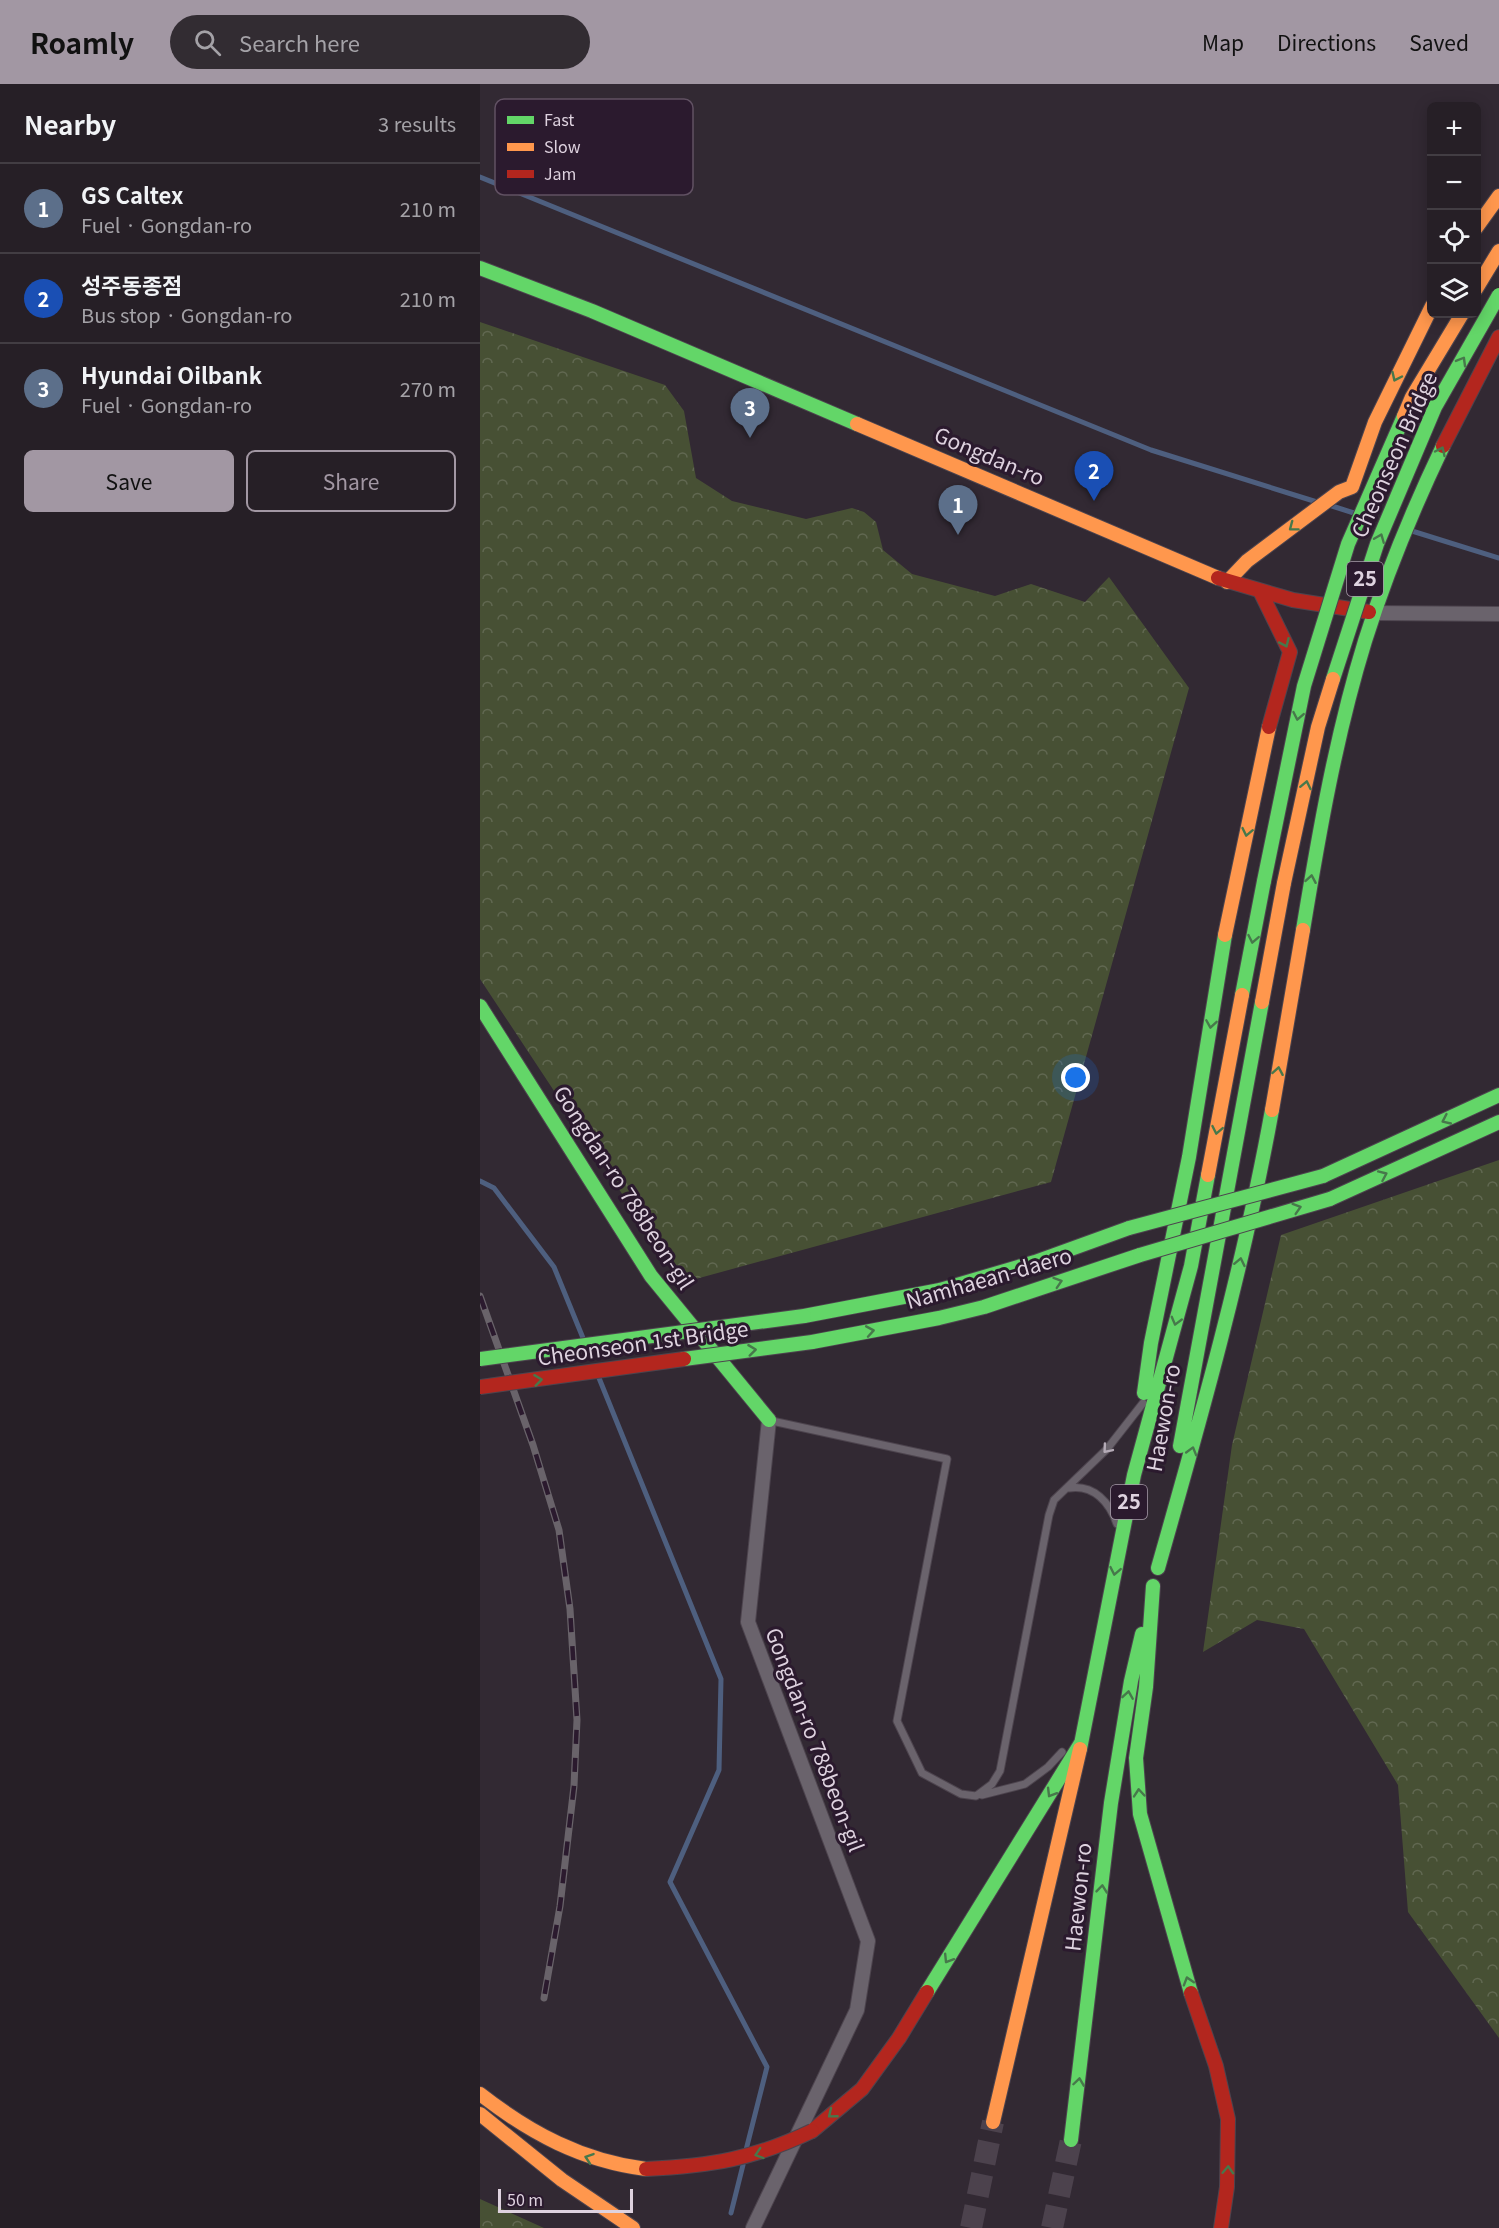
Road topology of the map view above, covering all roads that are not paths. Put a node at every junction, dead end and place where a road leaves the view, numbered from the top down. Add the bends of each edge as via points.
1 (1499, 196) edge
2 (1481, 221) edge
3 (1499, 251) edge
4 (480, 268) edge
5 (1481, 281) edge
6 (1499, 295) edge
7 (1427, 314) edge
8 (1460, 318) edge
9 (1499, 337) edge
10 (1227, 582) junction
11 (1260, 591) junction
12 (1374, 613) junction
13 (1499, 614) edge
14 (1276, 694) junction
15 (1342, 728) junction
16 (1264, 881) joint
17 (1284, 883) joint
18 (480, 1006) edge
19 (1499, 1095) edge
20 (1499, 1122) edge
21 (804, 1316) joint
22 (812, 1342) joint
23 (480, 1359) edge
24 (480, 1387) edge
25 (1143, 1403) junction
26 (769, 1420) junction
27 (1134, 1475) junction
28 (1066, 1489) junction
29 (1120, 1546) junction
30 (1158, 1568) junction
31 (1154, 1586) junction
32 (1089, 1708) junction
33 (1077, 1728) dead end
34 (1081, 1743) junction
35 (1066, 1748) dead end
36 (976, 1796) junction
37 (480, 2094) edge
38 (480, 2114) edge
39 (993, 2122) tunnel mouth
40 (1071, 2140) tunnel mouth
41 (633, 2228) edge
42 (753, 2228) edge
43 (1221, 2228) edge

1 - 2 main road
3 - 5 main road
4 - 10 main road, Gongdan-ro via 592,311
17 -> 6 main road, Cheonseon Bridge / 25, bridge via 1318,727 1377,544 1435,407
7 -> 10 main road via 1375,422 1352,487 1339,492 1247,561
8 -> 16 main road, Cheonseon Bridge, bridge via 1412,397 1348,544 1304,686
12 -> 9 main road via 1417,504
10 - 11 main road, Gongdan-ro
11 - 12 main road, Gongdan-ro
11 -> 14 main road via 1290,652
12 - 13 street, Gongdan-ro
12 - 15 main road
14 - 15 main road via 1298,666 1330,670 1341,687
14 -> 25 main road via 1226,936
30 -> 15 main road via 1238,1271 1266,1138 1317,842
16 -> 27 main road, Haewon-ro / 25 via 1191,1266
17 - 30 main road, Haewon-ro / 25
18 - 26 main road, Gongdan-ro 788beon-gil via 651,1276
19 -> 21 main road, Namhaean-daero, bridge via 1323,1176 1129,1228 1035,1262 940,1290
22 -> 20 main road, Namhaean-daero, bridge via 984,1307 1140,1255 1330,1199
21 - 23 main road, Cheonseon 1st Bridge, bridge
24 -> 22 main road, Cheonseon 1st Bridge, bridge
25 - 27 main road
25 -> 28 lane via 1107,1449
26 - 36 lane via 947,1459 897,1721 922,1773 961,1794
26 - 42 street, Gongdan-ro 788beon-gil via 748,1622 868,1941 857,2010
27 - 29 main road, Haewon-ro / 25
28 - 29 lane via 1085,1489 1106,1502 1119,1528
28 - 36 lane via 1054,1500 1049,1515 1000,1771 992,1784
29 -> 32 main road, Haewon-ro / 25
30 - 31 main road, Haewon-ro / 25
40 -> 31 main road, Haewon-ro / 25 via 1111,1803 1131,1682
43 -> 31 main road via 1227,2187 1228,2120 1216,2066 1140,1814 1136,1758
32 - 33 lane
32 - 34 main road, Haewon-ro / 25
34 -> 37 main road, bridge via 899,2038 862,2089 812,2131 784,2146 728,2163 646,2169 580,2155 532,2130
34 - 39 main road, Haewon-ro / 25
35 - 36 lane via 1025,1785
38 - 41 main road via 562,2180

